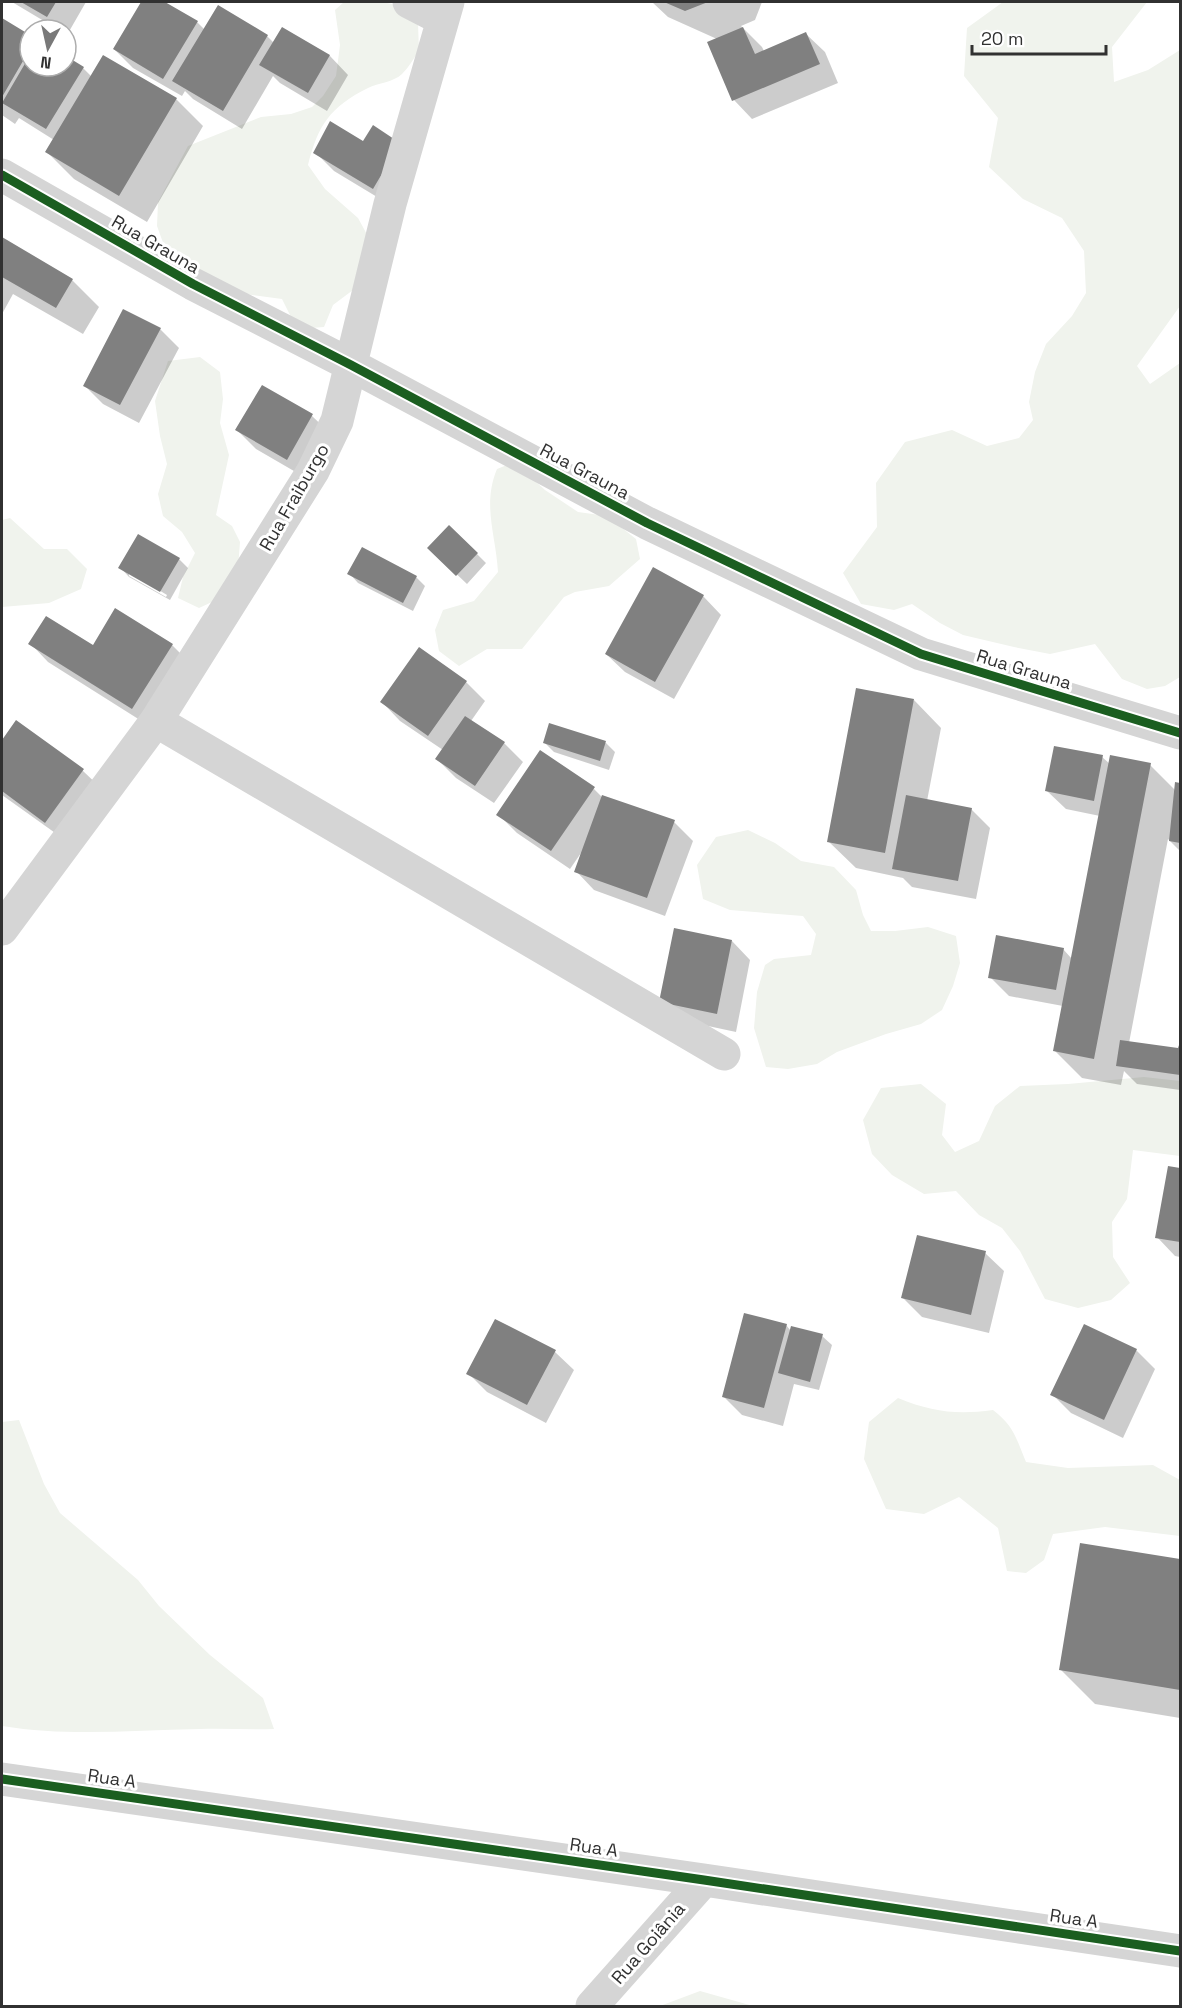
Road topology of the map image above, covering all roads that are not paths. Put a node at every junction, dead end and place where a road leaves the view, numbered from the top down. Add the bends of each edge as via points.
1 (410, 2) edge
2 (445, 10) edge
3 (2, 175) edge
4 (351, 365) junction
5 (156, 721) junction
6 (1180, 733) edge
7 (2, 929) edge
8 (724, 1054) dead end
9 (2, 1779) edge
10 (704, 1880) junction
11 (1180, 1951) edge
12 (592, 2007) edge

1 - 2 street
2 - 4 street, Rua Fraiburgo via 390,204
3 - 4 street, Rua Grauna via 193,284
4 - 5 street, Rua Fraiburgo via 337,421 313,471
4 - 6 street, Rua Grauna via 647,523 921,654
5 - 7 street, Rua Fraiburgo
5 - 8 street
9 - 10 street, Rua A
10 - 11 street, Rua A
10 - 12 street, Rua Goiânia

